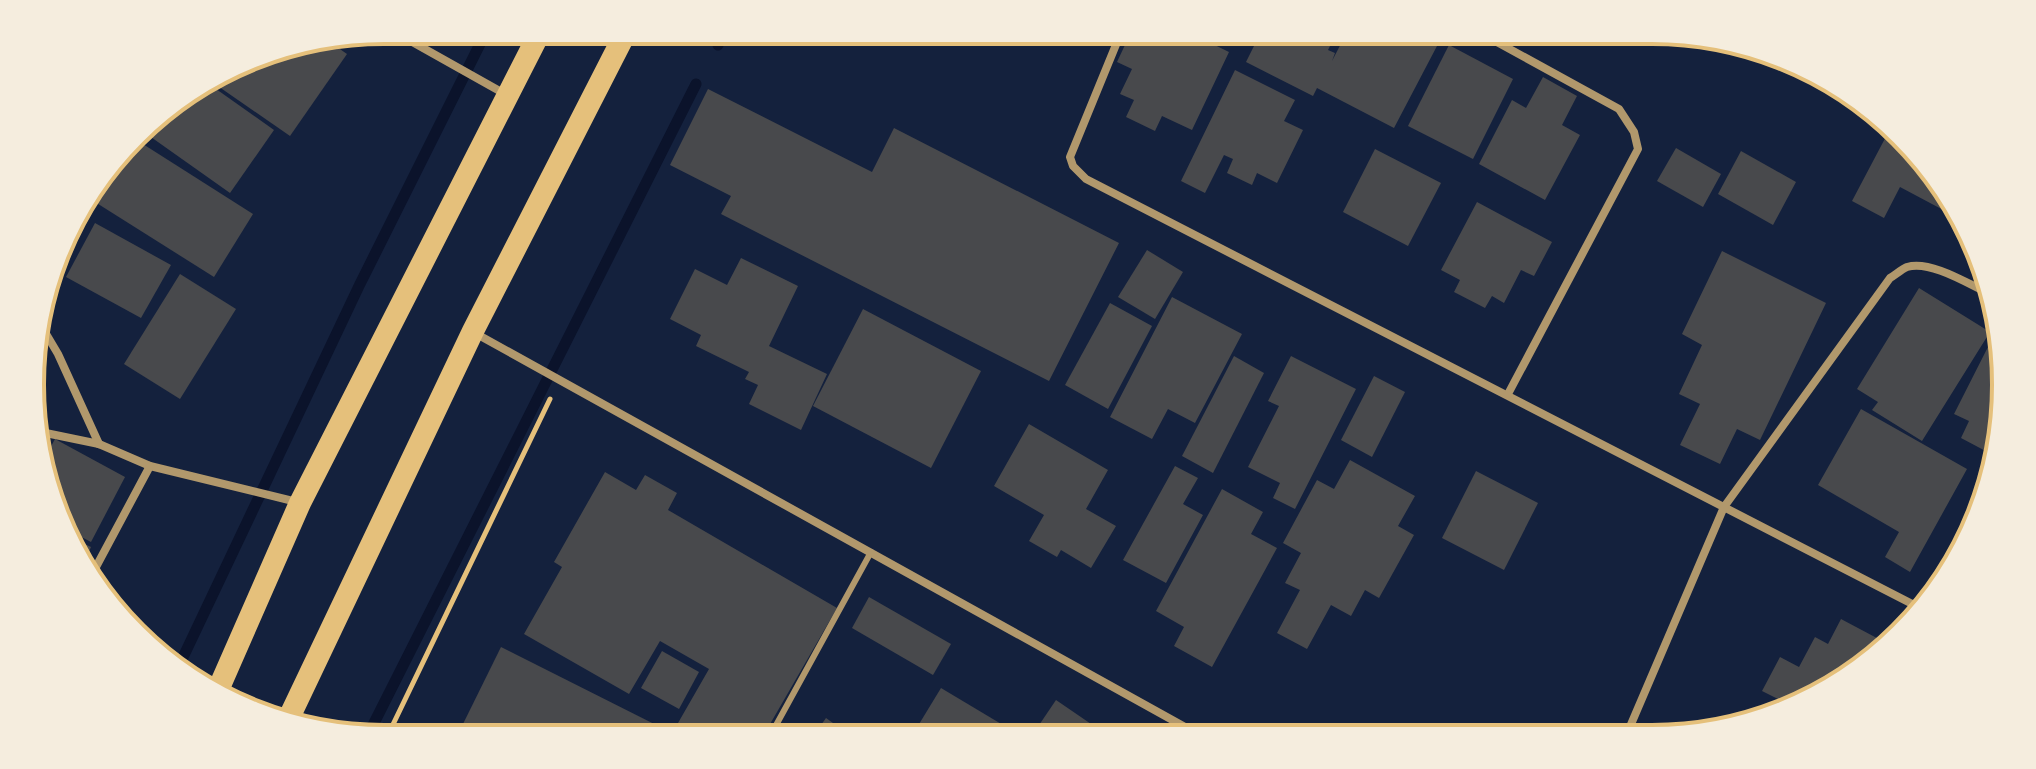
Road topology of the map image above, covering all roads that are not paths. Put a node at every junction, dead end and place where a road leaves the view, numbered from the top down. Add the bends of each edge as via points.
1 (416, 44) edge
2 (533, 44) edge
3 (620, 44) edge
4 (1116, 44) edge
5 (1501, 44) edge
6 (506, 95) junction
7 (1978, 288) edge
8 (481, 336) junction
9 (48, 337) edge
10 (1508, 394) junction
11 (48, 433) edge
12 (99, 444) junction
13 (150, 466) junction
14 (300, 503) junction
15 (1724, 507) junction
16 (871, 552) junction
17 (96, 566) edge
18 (1912, 604) edge
19 (221, 683) edge
20 (292, 712) edge
21 (776, 725) edge
22 (1181, 725) edge
23 (1631, 725) edge

1 - 6 street
2 - 6 highway
3 - 8 highway
4 - 10 street via 1070,157 1078,173
5 - 10 street via 1619,109 1638,149
6 - 14 highway
7 - 15 street via 1929,268 1908,267 1890,278
8 - 16 street
8 - 20 highway
9 - 12 street
10 - 15 street
11 - 12 street
12 - 13 street
13 - 14 street
13 - 17 street
14 - 19 highway
15 - 18 street
15 - 23 street
16 - 21 lane
16 - 22 street

